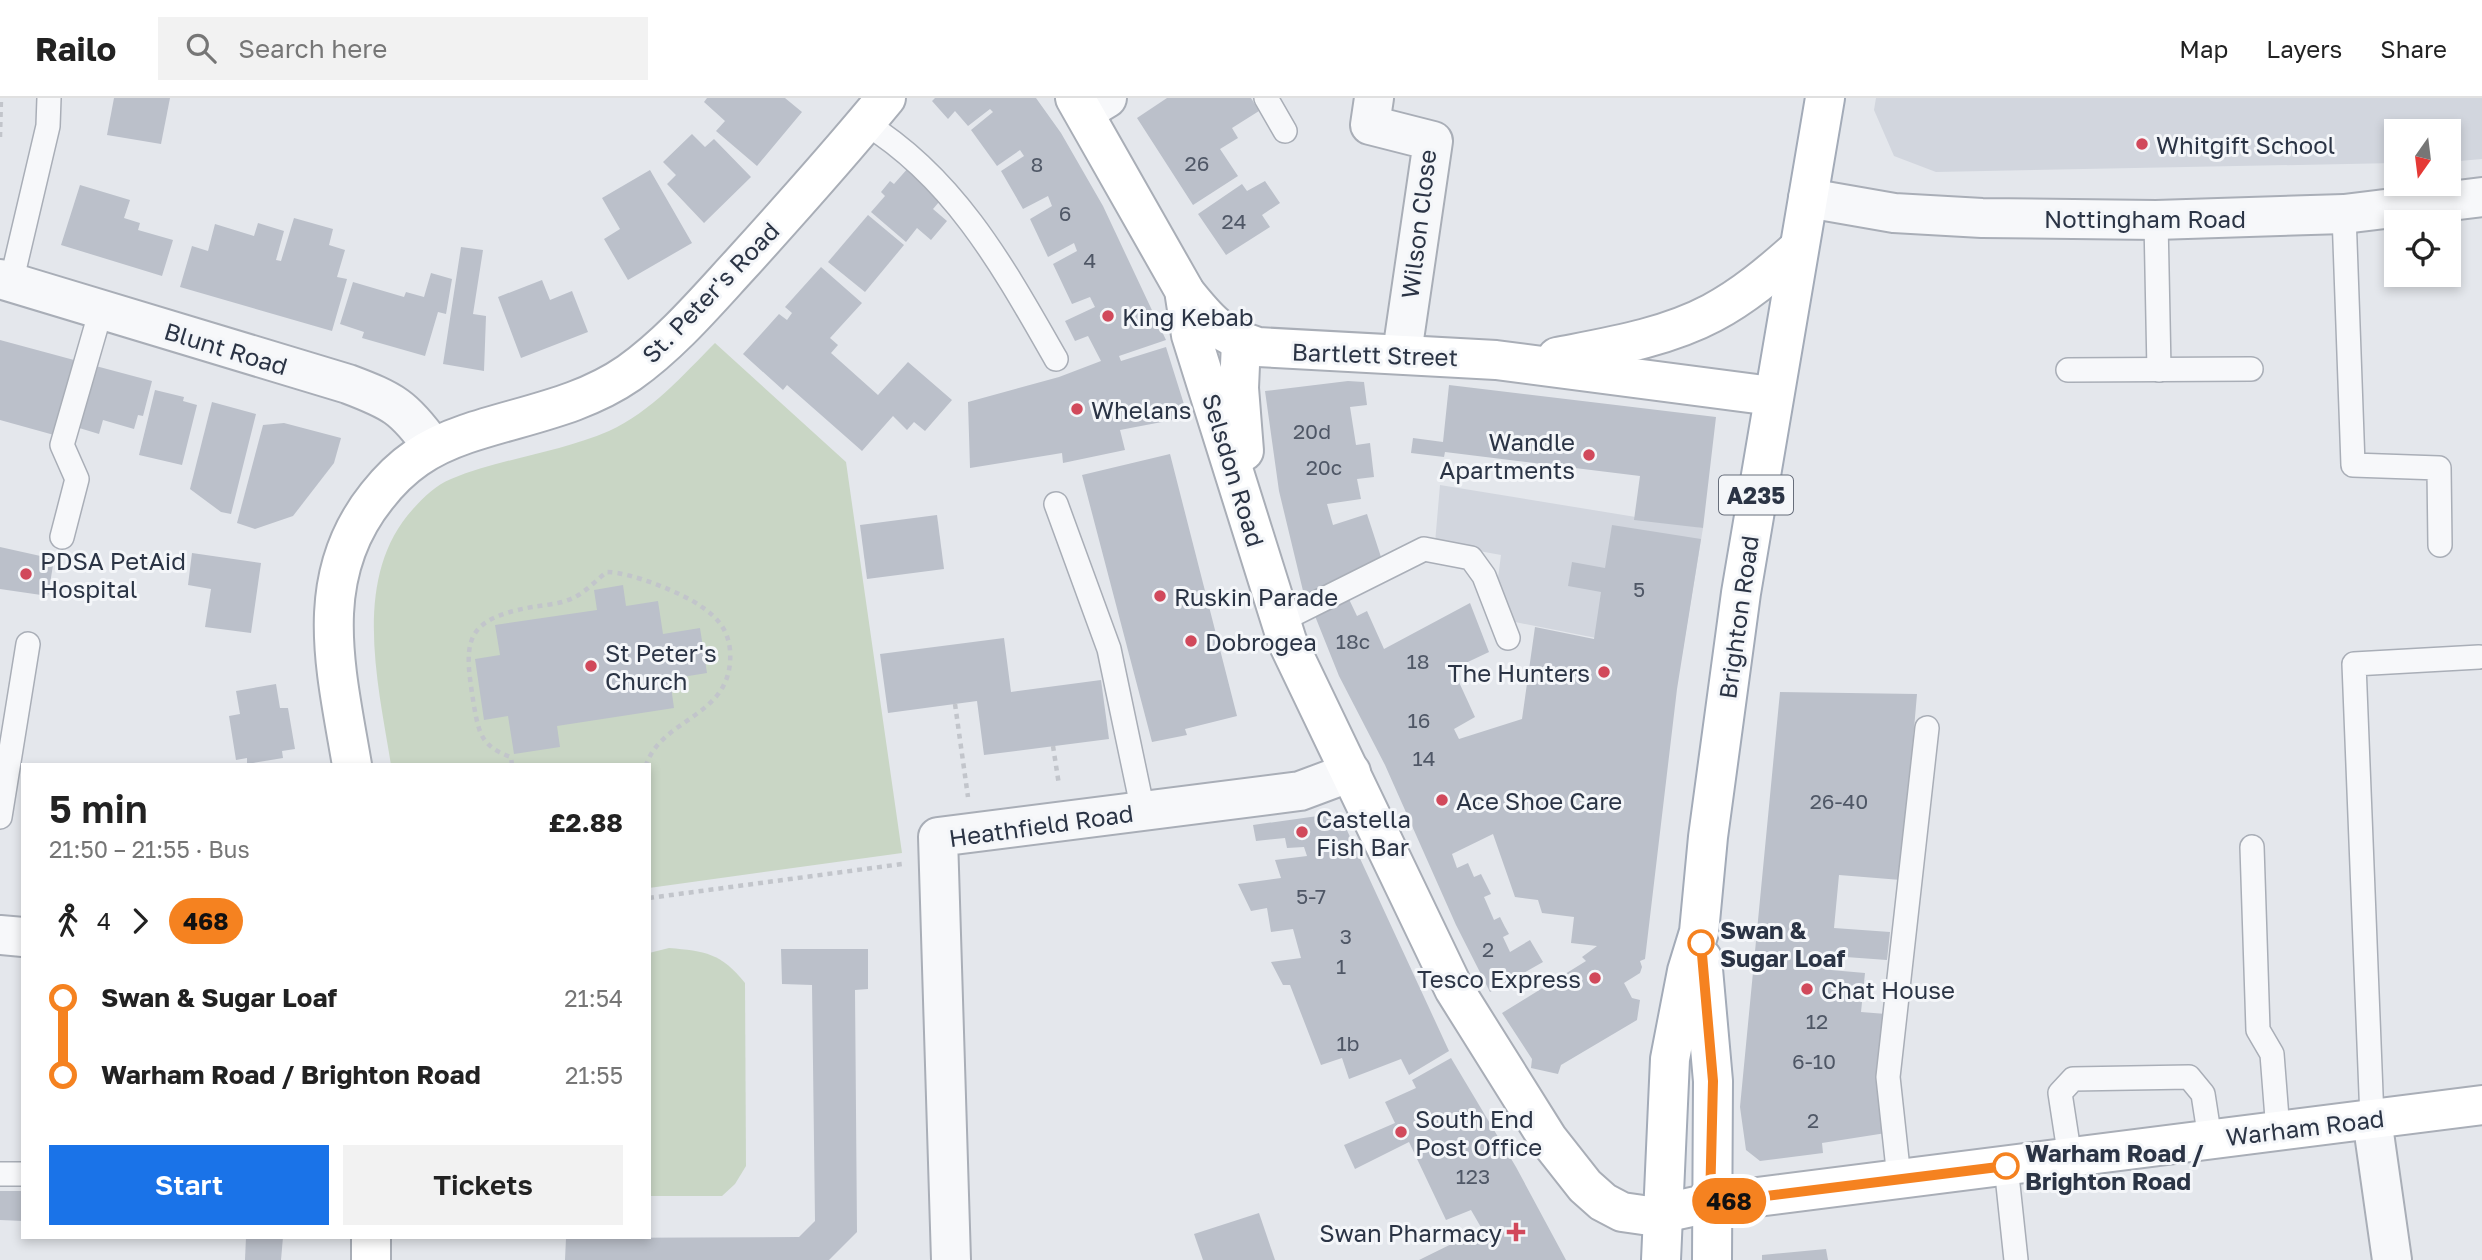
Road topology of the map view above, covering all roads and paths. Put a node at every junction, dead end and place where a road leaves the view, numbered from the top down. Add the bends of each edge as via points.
1 (1, 98) edge
2 (49, 98) edge
3 (1266, 98) edge
4 (1374, 98) edge
5 (1825, 98) edge
6 (1089, 103) edge
7 (876, 111) edge
8 (1285, 131) dead end
9 (0, 137) edge
10 (2482, 197) edge
11 (1808, 198) junction
12 (2344, 214) junction
13 (2156, 220) junction
14 (1798, 249) junction
15 (5, 281) edge
16 (1184, 290) junction
17 (101, 310) junction
18 (1241, 342) junction
19 (1402, 353) junction
20 (1056, 359) dead end
21 (1509, 362) junction
22 (2251, 369) dead end
23 (2068, 370) dead end
24 (2159, 370) junction
25 (1772, 396) junction
26 (432, 446) junction
27 (1056, 504) dead end
28 (1248, 507) junction
29 (62, 537) dead end
30 (2440, 545) dead end
31 (1280, 621) junction
32 (1508, 638) dead end
33 (28, 644) dead end
34 (2479, 657) dead end
35 (956, 704) dead end
36 (1927, 728) dead end
37 (352, 763) edge
38 (512, 763) edge
39 (647, 763) edge
40 (1351, 772) junction
41 (1143, 811) junction
42 (0, 817) edge
43 (972, 832) junction
44 (2252, 847) dead end
45 (938, 858) junction
46 (651, 898) edge
47 (1699, 932) junction
48 (0, 934) edge
49 (21, 937) edge
50 (2482, 1105) edge
51 (2372, 1119) junction
52 (2278, 1131) junction
53 (2210, 1139) junction
54 (2070, 1158) junction
55 (2006, 1166) junction
56 (0, 1174) edge
57 (21, 1174) edge
58 (1899, 1178) junction
59 (1663, 1198) junction
60 (1710, 1203) junction
61 (371, 1239) edge
62 (371, 1260) edge
63 (951, 1260) edge
64 (1661, 1260) edge
65 (1712, 1260) edge
66 (2016, 1260) edge
67 (2392, 1260) edge

1 - 9 path
2 - 15 lane via 48,126
3 - 8 lane
4 - 19 street, Wilson Close via 1370,125 1433,141
5 - 11 main road, Brighton Road / A235
6 - 16 main road, Selsdon Road
7 - 20 lane via 890,138 951,194 1002,263
7 - 26 main road, St. Peter's Road via 692,317 632,370 580,400
10 - 12 street, Nottingham Road
11 - 13 street, Nottingham Road via 1894,213
11 - 14 main road, Brighton Road / A235
12 - 13 street, Nottingham Road
12 - 30 lane via 2353,465 2439,468
13 - 24 lane
14 - 21 main road, Bartlett Street via 1756,285 1694,321 1587,351
14 - 25 main road, Brighton Road / A235
15 - 17 street, Blunt Road
16 - 18 main road, Bartlett Street via 1215,328
16 - 28 main road, Selsdon Road via 1191,335 1230,467
17 - 26 street, Blunt Road via 388,400 410,416
17 - 29 lane via 62,445 77,479
18 - 19 main road, Bartlett Street via 1273,350
18 - 28 main road via 1239,388
19 - 21 main road, Bartlett Street
21 - 25 main road, Bartlett Street
22 - 24 lane
23 - 24 lane
25 - 47 main road, Brighton Road / A235 via 1741,593
26 - 37 main road, St. Peter's Road via 400,469 369,505 347,543 338,571 334,642
27 - 41 lane via 1110,649
28 - 31 main road, Selsdon Road
31 - 32 lane via 1424,549 1471,558 1485,576
31 - 40 main road, Selsdon Road via 1312,698
33 - 42 lane
34 - 51 lane via 2354,664
35 - 43 path
36 - 58 lane via 1888,1077
38 - 39 path via 511,757 486,745 479,734 467,662 469,647 486,621 499,613 573,598 607,572 633,577 698,604 724,627 729,643 722,689 712,703 651,751
40 - 41 street, Heathfield Road via 1300,791
40 - 59 main road, Selsdon Road via 1435,950 1480,1033 1548,1139 1585,1186 1622,1212 1641,1216
41 - 43 street, Heathfield Road
43 - 45 street, Heathfield Road via 938,837
44 - 52 lane via 2258,1030 2272,1054
45 - 46 path
45 - 63 street, Heathfield Road
47 - 59 main road, Brighton Road / A235 via 1670,1059
47 - 60 main road, Brighton Road / A235 via 1713,1081
48 - 49 street
50 - 51 main road, Warham Road
51 - 52 main road, Warham Road
51 - 67 street
52 - 53 main road, Warham Road
53 - 54 main road, Warham Road
53 - 54 lane via 2203,1094 2189,1077 2073,1079 2060,1093
54 - 55 main road, Warham Road
55 - 58 main road, Warham Road
55 - 66 lane
56 - 57 lane
58 - 60 main road, Warham Road
59 - 60 main road, Warham Road
59 - 64 main road, A235
60 - 65 main road, A235
61 - 62 main road

